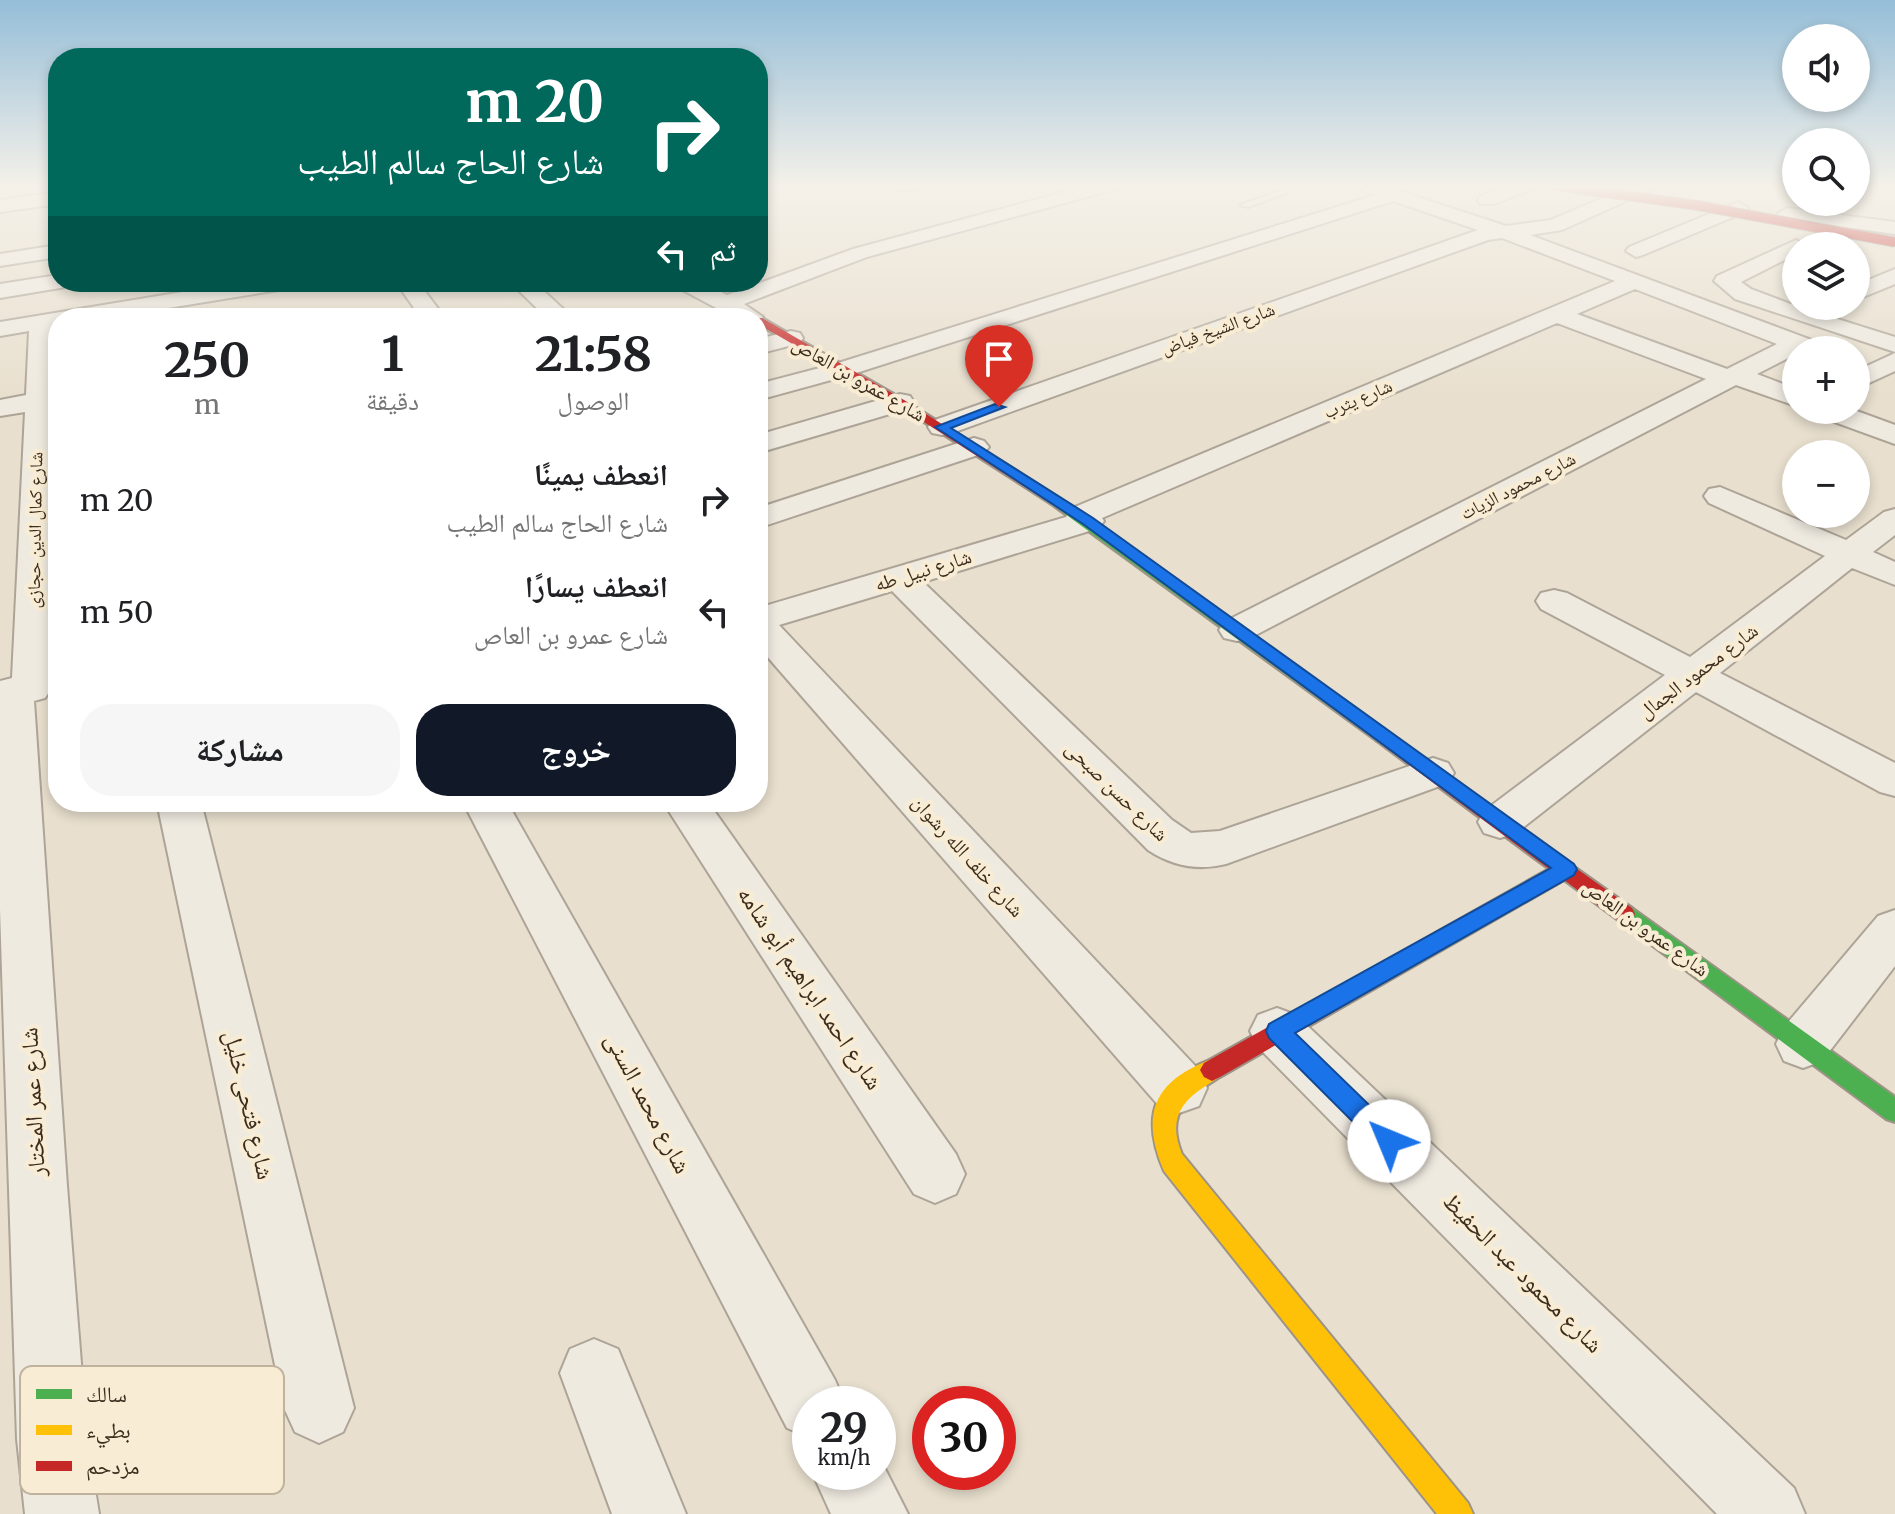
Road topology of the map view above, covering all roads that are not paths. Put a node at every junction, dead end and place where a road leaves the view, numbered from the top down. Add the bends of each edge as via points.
1 (28, 256) edge
2 (855, 256) edge
3 (1202, 256) edge
4 (1426, 256) edge
5 (1567, 256) edge
6 (1775, 256) edge
7 (0, 260) edge
8 (1895, 276) edge
9 (1635, 281) junction
10 (48, 284) edge
11 (1870, 287) edge
12 (0, 291) edge
13 (250, 292) edge
14 (281, 292) edge
15 (532, 292) edge
16 (704, 292) edge
17 (201, 307) edge
18 (285, 307) dead end
19 (178, 308) edge
20 (550, 308) edge
21 (734, 308) edge
22 (754, 308) edge
23 (1556, 314) junction
24 (1782, 314) edge
25 (48, 321) edge
26 (768, 326) edge
27 (0, 329) edge
28 (1811, 329) edge
29 (791, 338) junction
30 (768, 344) edge
31 (1895, 345) edge
32 (48, 357) edge
33 (844, 369) junction
34 (1732, 377) junction
35 (768, 389) edge
36 (1782, 393) edge
37 (38, 401) junction
38 (900, 402) junction
39 (0, 408) edge
40 (1866, 424) edge
41 (942, 427) junction
42 (1895, 435) edge
43 (768, 441) edge
44 (974, 447) junction
45 (1720, 496) dead end
46 (768, 515) edge
47 (1085, 518) junction
48 (1895, 519) edge
49 (1850, 554) junction
50 (1895, 575) edge
51 (899, 578) junction
52 (1554, 601) dead end
53 (768, 619) edge
54 (1237, 630) junction
55 (768, 633) edge
56 (1693, 674) junction
57 (26, 689) edge
58 (1433, 773) junction
59 (1895, 781) edge
60 (181, 812) edge
61 (490, 812) edge
62 (692, 812) edge
63 (1500, 822) junction
64 (1566, 869) junction
65 (1895, 930) edge
66 (1277, 1031) junction
67 (1803, 1044) junction
68 (1179, 1088) junction
69 (1895, 1111) edge
70 (935, 1174) dead end
71 (48, 1366) edge
72 (594, 1373) dead end
73 (801, 1386) edge
74 (319, 1408) dead end
75 (858, 1490) edge
76 (59, 1494) edge
77 (62, 1514) edge
78 (649, 1514) edge
79 (871, 1514) edge
80 (1457, 1514) edge
81 (1768, 1514) edge

1 - 7 street
2 - 22 street
3 - 33 street
4 - 41 street, شارع الشيخ فياض
5 - 9 street
6 - 24 street via 1725,281
8 - 11 street
9 - 23 street, شارع يثرب
9 - 28 street
10 - 12 street
13 - 17 street
14 - 18 street
15 - 20 street
16 - 21 street, شارع عمرو بن العاص
17 - 19 street
23 - 34 street
23 - 47 street, شارع يثرب
25 - 27 street
26 - 29 street, شارع عمرو بن العاص
28 - 31 street
28 - 34 street, شارع محمود الزيات
29 - 30 street
29 - 33 street, شارع عمرو بن العاص
32 - 37 street, شارع كمال الدين حجازى
33 - 35 street
33 - 38 street, شارع عمرو بن العاص
34 - 36 street
34 - 54 street, شارع محمود الزيات
37 - 39 street
37 - 57 street, شارع كمال الدين حجازى via 24,441
38 - 41 street, شارع عمرو بن العاص
38 - 43 street
40 - 42 street
41 - 44 street, شارع عمرو بن العاص
44 - 46 street
44 - 47 street, شارع عمرو بن العاص
45 - 49 street
47 - 51 street, شارع نبيل طه
47 - 54 street, شارع عمرو بن العاص
48 - 49 street, شارع محمود الجمال
49 - 50 street
49 - 56 street, شارع محمود الجمال
51 - 53 street, شارع نبيل طه
51 - 58 street, شارع حسن صبحى via 1169,844 1209,852
52 - 56 street
54 - 58 street, شارع عمرو بن العاص
55 - 68 street, شارع خلف الله رشوان
56 - 59 street
56 - 63 street, شارع محمود الجمال
57 - 71 street, شارع عمر المختار via 37,1186
58 - 63 street, شارع عمرو بن العاص
60 - 74 street, شارع فتحى خليل
61 - 73 street, شارع محمد السنى
62 - 70 street, شارع احمد ابراهيم أبو شامه
63 - 64 street, شارع عمرو بن العاص
64 - 66 street
64 - 67 street, شارع عمرو بن العاص
65 - 67 street
66 - 68 street
66 - 81 street, شارع محمود عبد الحفيظ
67 - 69 street, شارع عمرو بن العاص
68 - 80 street via 1165,1105 1160,1127 1180,1174
72 - 78 street
75 - 79 street
76 - 77 street, شارع عمر المختار

